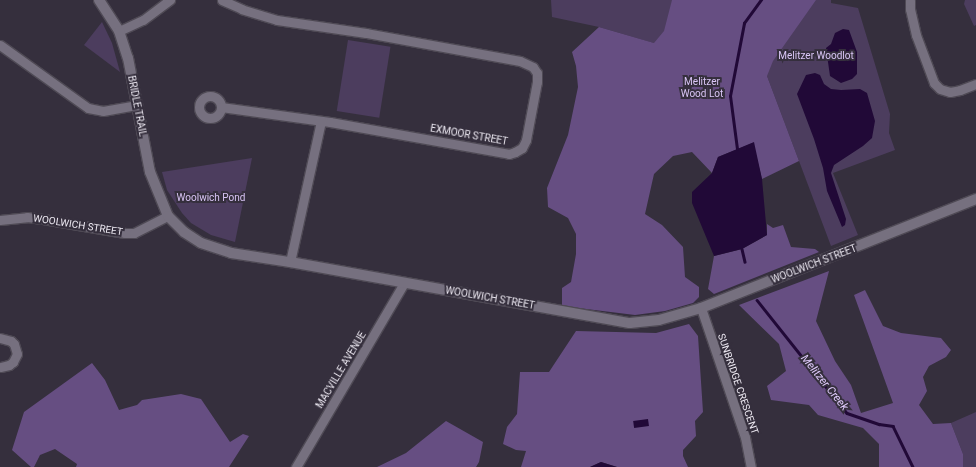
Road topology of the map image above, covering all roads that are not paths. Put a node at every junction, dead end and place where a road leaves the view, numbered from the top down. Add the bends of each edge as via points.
1 (99, 0) edge
2 (170, 0) edge
3 (222, 0) edge
4 (910, 0) edge
5 (119, 31) junction
6 (0, 45) edge
7 (976, 84) edge
8 (137, 105) junction
9 (221, 107) dead end
10 (321, 121) junction
11 (976, 199) edge
12 (168, 216) junction
13 (0, 220) edge
14 (290, 262) junction
15 (404, 283) junction
16 (701, 308) junction
17 (0, 338) edge
18 (0, 367) edge
19 (296, 467) edge
20 (751, 467) edge

1 - 5 street, BRIDLE TRAIL
2 - 5 street via 143,20
3 - 10 street, EXMOOR STREET via 277,20 520,61 533,67 537,73 526,140 522,148 509,154
4 - 7 street via 916,35 934,83 940,89 950,92
5 - 8 street, BRIDLE TRAIL via 128,58
6 - 8 street via 88,108 102,111
8 - 12 street, BRIDLE TRAIL via 150,172
9 - 10 street
10 - 14 street
11 - 16 street, WOOLWICH STREET
12 - 13 street, WOOLWICH STREET via 134,232 125,233 27,217
12 - 14 street, WOOLWICH STREET via 200,243 231,253
14 - 15 street, WOOLWICH STREET
15 - 16 street, WOOLWICH STREET via 630,323 659,320
15 - 19 street, MACVILLE AVENUE
16 - 20 street, SUNBRIDGE CRESCENT via 745,437
17 - 18 street via 11,341 17,354 13,362

